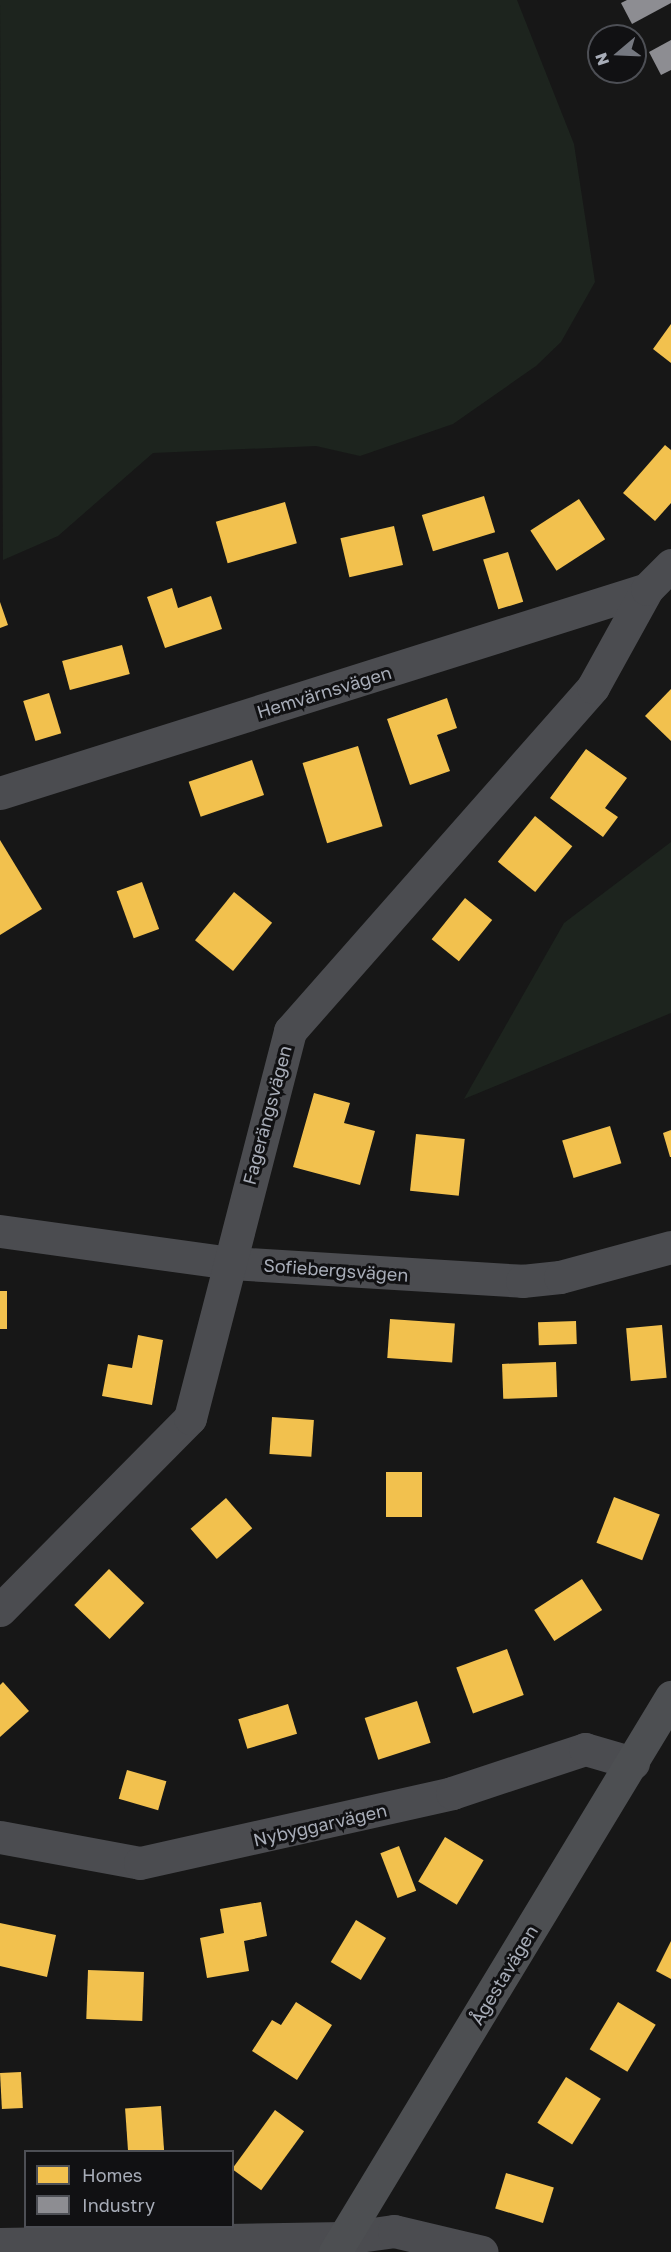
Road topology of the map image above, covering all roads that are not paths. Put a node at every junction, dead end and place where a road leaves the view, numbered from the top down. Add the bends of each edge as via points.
1 (671, 565) edge
2 (647, 589) junction
3 (0, 793) edge
4 (0, 1231) edge
5 (671, 1247) edge
6 (231, 1263) junction
7 (0, 1610) edge
8 (671, 1697) edge
9 (633, 1764) junction
10 (0, 1837) edge
11 (0, 2244) edge
12 (340, 2245) edge
13 (482, 2252) edge

1 - 2 street, Fagerängsvägen
2 - 3 street, Hemvärnsvägen
2 - 6 street, Fagerängsvägen via 593,687 290,1030
4 - 6 street, Sofiebergsvägen
5 - 6 street, Sofiebergsvägen via 560,1277 522,1281
6 - 7 street, Fagerängsvägen via 190,1418
8 - 9 main road, Ågestavägen
9 - 10 street, Nybyggarvägen via 585,1749 452,1793 150,1862
9 - 12 main road, Ågestavägen
11 - 12 street
12 - 13 street via 394,2231

